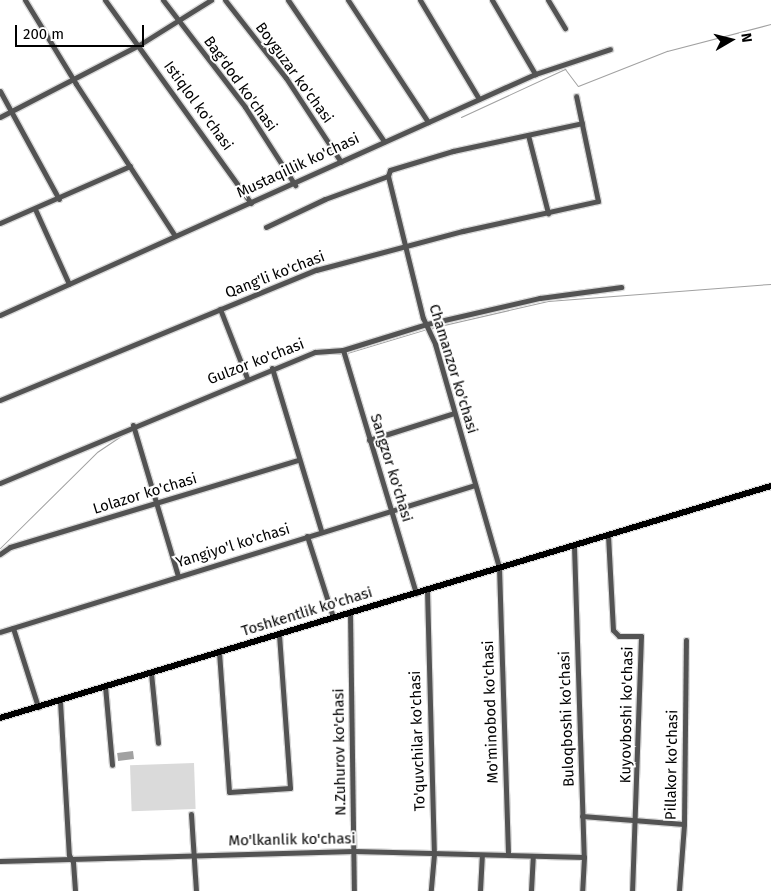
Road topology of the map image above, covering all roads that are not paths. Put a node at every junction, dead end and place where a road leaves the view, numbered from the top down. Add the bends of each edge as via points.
1 (25, 0) edge
2 (105, 0) edge
3 (163, 0) edge
4 (211, 0) edge
5 (225, 0) edge
6 (288, 0) edge
7 (348, 0) edge
8 (420, 0) edge
9 (492, 0) edge
10 (548, 0) edge
11 (179, 22) junction
12 (565, 28) dead end
13 (139, 45) junction
14 (610, 49) dead end
15 (535, 74) junction
16 (73, 79) junction
17 (0, 91) edge
18 (576, 96) dead end
19 (479, 99) junction
20 (12, 111) junction
21 (0, 117) edge
22 (428, 122) junction
23 (582, 123) junction
24 (528, 135) junction
25 (384, 141) junction
26 (341, 162) junction
27 (130, 166) junction
28 (388, 176) junction
29 (295, 185) junction
30 (59, 199) junction
31 (251, 203) junction
32 (35, 209) junction
33 (548, 213) junction
34 (0, 223) edge
35 (266, 227) dead end
36 (175, 236) junction
37 (406, 246) junction
38 (68, 284) junction
39 (621, 287) dead end
40 (220, 309) junction
41 (0, 315) edge
42 (427, 324) junction
43 (343, 350) junction
44 (272, 368) junction
45 (247, 378) junction
46 (0, 400) edge
47 (454, 414) junction
48 (133, 425) junction
49 (369, 440) junction
50 (299, 460) junction
51 (0, 483) edge
52 (474, 485) junction
53 (771, 486) edge
54 (157, 504) junction
55 (390, 510) junction
56 (321, 530) junction
57 (608, 535) junction
58 (307, 536) junction
59 (574, 546) junction
60 (0, 554) edge
61 (499, 568) junction
62 (178, 576) junction
63 (427, 590) junction
64 (416, 593) junction
65 (350, 612) junction
66 (333, 617) junction
67 (13, 628) junction
68 (0, 632) edge
69 (279, 633) junction
70 (686, 640) dead end
71 (219, 652) junction
72 (152, 673) junction
73 (106, 686) junction
74 (60, 700) junction
75 (38, 707) junction
76 (0, 718) edge
77 (158, 743) dead end
78 (112, 765) dead end
79 (191, 814) dead end
80 (582, 816) junction
81 (636, 820) junction
82 (684, 824) junction
83 (354, 851) junction
84 (434, 854) junction
85 (194, 855) junction
86 (482, 855) junction
87 (508, 855) junction
88 (533, 856) junction
89 (584, 857) junction
90 (71, 858) junction
91 (0, 861) edge
92 (75, 891) edge
93 (196, 891) edge
94 (354, 891) edge
95 (431, 891) edge
96 (480, 891) edge
97 (531, 891) edge
98 (582, 891) edge
99 (632, 891) edge
100 (679, 891) edge

1 - 16 street
2 - 13 street, Istiqlol ko'chasi
3 - 11 street, Bag'dod ko'chasi
4 - 11 street
5 - 26 street, Boyguzar ko'chasi via 286,78
6 - 25 street
7 - 22 street
8 - 19 street
9 - 15 street
10 - 12 street
11 - 13 street
11 - 29 street, Bag'dod ko'chasi via 245,107
13 - 16 street
13 - 31 street, Istiqlol ko'chasi
14 - 15 street, Mustaqillik ko'chasi
15 - 19 street, Mustaqillik ko'chasi
16 - 20 street
16 - 27 street
17 - 20 street
18 - 23 street
19 - 22 street, Mustaqillik ko'chasi
20 - 21 street
20 - 30 street
22 - 25 street, Mustaqillik ko'chasi
23 - 24 street
23 - 33 street, Qang'li ko'chasi via 598,201
24 - 28 street via 453,151 390,170
24 - 33 street
25 - 26 street, Mustaqillik ko'chasi
26 - 29 street, Mustaqillik ko'chasi
27 - 30 street
27 - 36 street
28 - 35 street via 325,199
28 - 37 street, Chamanzor ko'chasi
29 - 31 street, Mustaqillik ko'chasi
30 - 32 street
31 - 36 street, Mustaqillik ko'chasi
32 - 34 street
32 - 38 street
33 - 37 street, Qang'li ko'chasi
36 - 38 street, Mustaqillik ko'chasi
37 - 40 street, Qang'li ko'chasi via 316,270
37 - 42 street, Chamanzor ko'chasi
38 - 41 street, Mustaqillik ko'chasi
39 - 42 street, Gulzor ko'chasi via 540,298
40 - 45 street
40 - 46 street, Qang'li ko'chasi
42 - 43 street, Gulzor ko'chasi
42 - 47 street, Chamanzor ko'chasi
43 - 44 street, Gulzor ko'chasi via 316,352
43 - 49 street, Sangzor ko'chasi
44 - 45 street, Gulzor ko'chasi
44 - 50 street
45 - 48 street, Gulzor ko'chasi
47 - 49 street
47 - 52 street, Chamanzor ko'chasi
48 - 51 street, Gulzor ko'chasi
48 - 54 street
49 - 55 street, Sangzor ko'chasi
50 - 54 street, Lolazor ko'chasi
50 - 56 street
52 - 55 street, Yangiyo'l ko'chasi
52 - 61 street, Chamanzor ko'chasi
53 - 57 main road, Toshkentlik ko'chasi
54 - 60 street, Lolazor ko'chasi via 10,547
54 - 62 street
55 - 56 street, Yangiyo'l ko'chasi
55 - 64 street, Sangzor ko'chasi
56 - 58 street, Yangiyo'l ko'chasi
57 - 59 main road, Toshkentlik ko'chasi
57 - 81 street, Kuyovboshi ko'chasi via 613,630 619,636 641,636
58 - 62 street, Yangiyo'l ko'chasi
58 - 66 street
59 - 61 main road, Toshkentlik ko'chasi
59 - 80 street, Buloqboshi ko'chasi
61 - 63 main road, Toshkentlik ko'chasi
61 - 87 street, Mo'minobod ko'chasi
62 - 67 street, Yangiyo'l ko'chasi
63 - 64 main road, Toshkentlik ko'chasi
63 - 84 street, To'quvchilar ko'chasi
64 - 65 main road, Toshkentlik ko'chasi
65 - 66 main road, Toshkentlik ko'chasi
65 - 83 street, N.Zuhurov ko'chasi
66 - 69 main road, Toshkentlik ko'chasi
67 - 68 street, Yangiyo'l ko'chasi
67 - 75 street
69 - 71 main road, Toshkentlik ko'chasi
69 - 71 street via 290,788 229,792
70 - 82 street, Pillakor ko'chasi
71 - 72 main road, Toshkentlik ko'chasi
72 - 73 main road, Toshkentlik ko'chasi
72 - 77 street
73 - 74 main road, Toshkentlik ko'chasi
73 - 78 street
74 - 75 main road, Toshkentlik ko'chasi
74 - 90 street
75 - 76 main road, Toshkentlik ko'chasi
79 - 85 street
80 - 81 street
80 - 89 street, Buloqboshi ko'chasi
81 - 82 street
81 - 99 street, Kuyovboshi ko'chasi
82 - 100 street, Pillakor ko'chasi
83 - 84 street, Mo'lkanlik ko'chasi
83 - 85 street, Mo'lkanlik ko'chasi
83 - 94 street, N.Zuhurov ko'chasi
84 - 86 street, Mo'lkanlik ko'chasi
84 - 95 street, To'quvchilar ko'chasi
85 - 90 street, Mo'lkanlik ko'chasi
85 - 93 street
86 - 87 street, Mo'lkanlik ko'chasi
86 - 96 street
87 - 88 street, Mo'lkanlik ko'chasi
88 - 89 street, Mo'lkanlik ko'chasi
88 - 97 street
89 - 98 street, Buloqboshi ko'chasi
90 - 91 street, Mo'lkanlik ko'chasi
90 - 92 street

